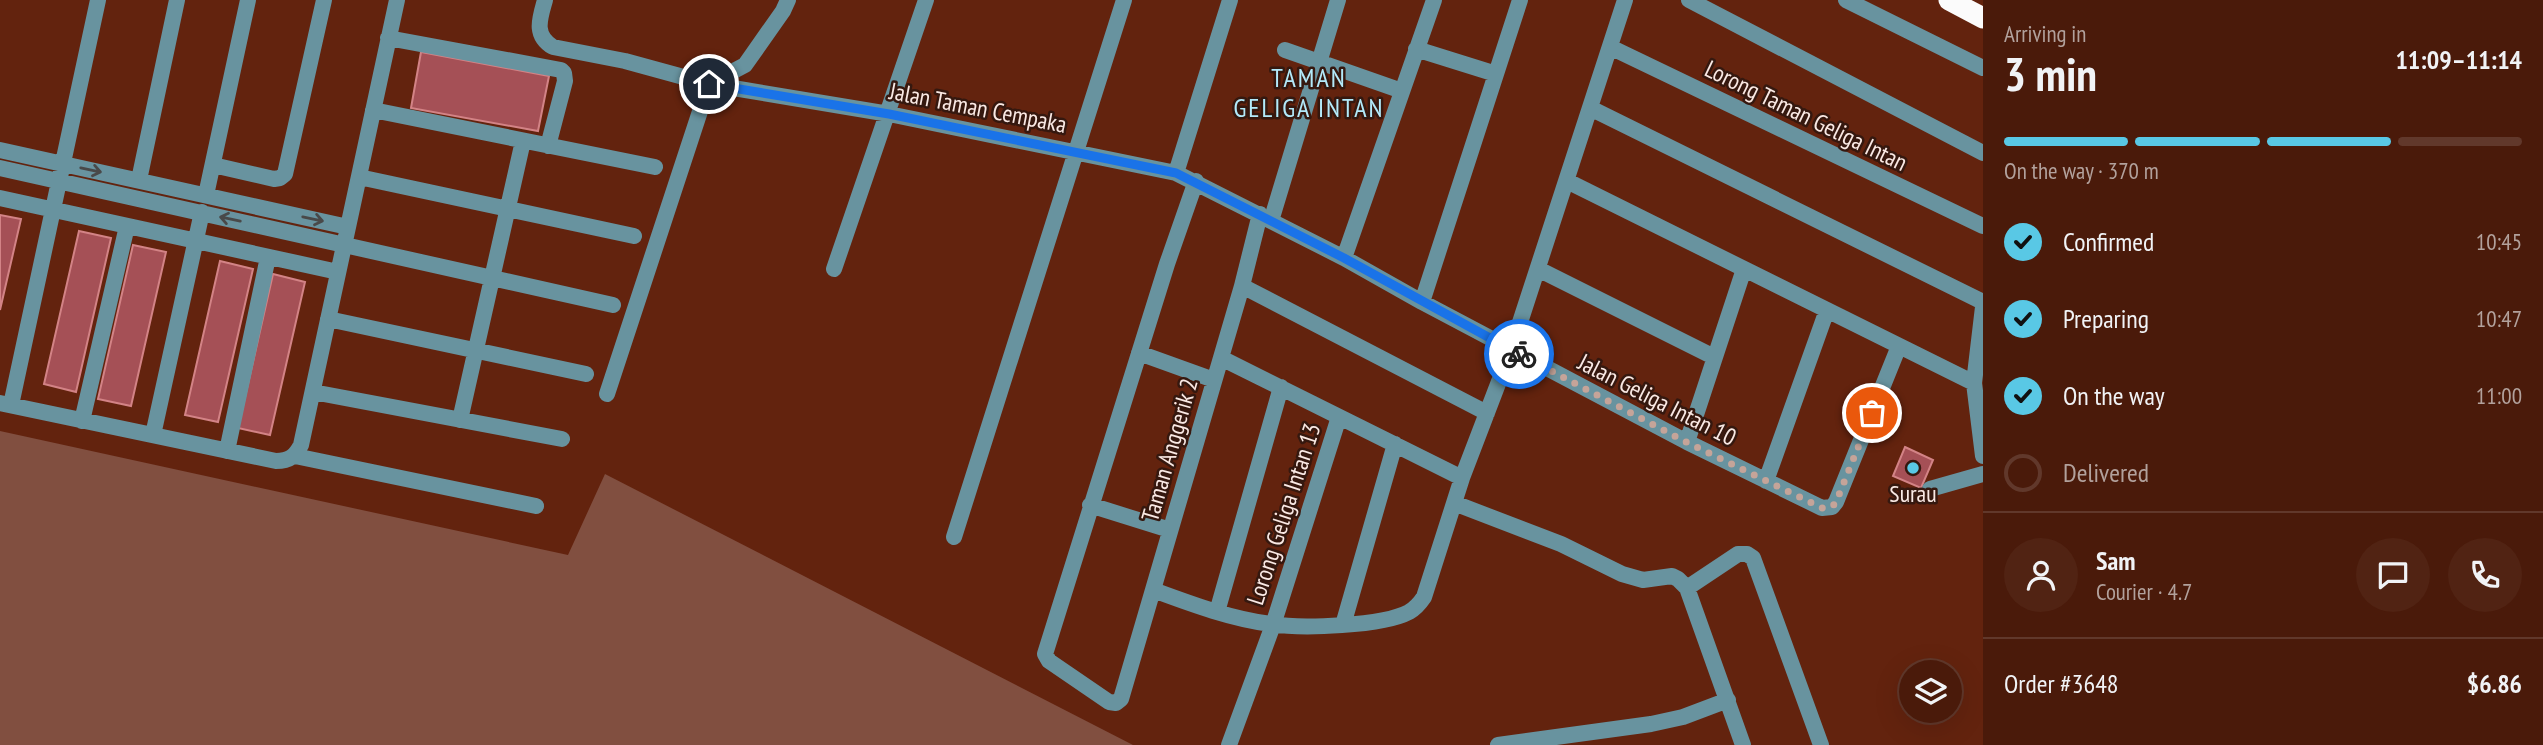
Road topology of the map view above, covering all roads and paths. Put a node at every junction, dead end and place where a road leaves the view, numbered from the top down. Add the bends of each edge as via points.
1 (98, 0) edge
2 (177, 0) edge
3 (248, 0) edge
4 (324, 0) edge
5 (397, 0) edge
6 (545, 0) edge
7 (788, 0) edge
8 (926, 0) edge
9 (1124, 0) edge
10 (1230, 0) edge
11 (1338, 0) edge
12 (1433, 0) edge
13 (1520, 0) edge
14 (1625, 0) edge
15 (1689, 0) edge
16 (1846, 0) edge
17 (1949, 0) edge
18 (1983, 18) edge
19 (388, 38) junction
20 (1610, 47) junction
21 (1416, 49) junction
22 (1285, 50) dead end
23 (1320, 62) junction
24 (1983, 68) edge
25 (1496, 74) junction
26 (709, 84) junction
27 (1402, 91) junction
28 (1590, 108) junction
29 (373, 110) junction
30 (889, 114) junction
31 (523, 141) junction
32 (548, 146) junction
33 (0, 150) edge
34 (1077, 151) junction
35 (1983, 153) edge
36 (63, 163) junction
37 (213, 165) junction
38 (655, 167) dead end
39 (0, 168) edge
40 (1176, 173) junction
41 (359, 177) junction
42 (139, 180) junction
43 (59, 181) junction
44 (1196, 181) junction
45 (1567, 181) junction
46 (206, 195) junction
47 (0, 198) edge
48 (508, 208) junction
49 (53, 209) junction
50 (202, 212) junction
51 (1266, 217) junction
52 (127, 226) junction
53 (1983, 226) edge
54 (348, 227) junction
55 (634, 236) dead end
56 (195, 241) junction
57 (344, 246) junction
58 (268, 257) junction
59 (1344, 258) junction
60 (834, 269) dead end
61 (1538, 269) junction
62 (1744, 269) junction
63 (338, 272) junction
64 (494, 277) junction
65 (1242, 286) junction
66 (1422, 302) junction
67 (1983, 304) edge
68 (613, 305) dead end
69 (1827, 310) junction
70 (328, 319) junction
71 (1899, 346) junction
72 (477, 349) junction
73 (1511, 350) junction
74 (1139, 353) junction
75 (1221, 358) junction
76 (1714, 358) junction
77 (586, 374) dead end
78 (1214, 380) junction
79 (1975, 383) junction
80 (1281, 387) junction
81 (313, 392) junction
82 (607, 394) dead end
83 (5, 404) edge
84 (1487, 413) junction
85 (1339, 417) junction
86 (460, 420) junction
87 (82, 421) junction
88 (153, 435) junction
89 (562, 439) dead end
90 (1686, 442) junction
91 (1395, 444) junction
92 (226, 451) junction
93 (298, 451) junction
94 (1983, 456) edge
95 (1983, 474) edge
96 (1462, 478) junction
97 (1766, 481) junction
98 (1930, 489) dead end
99 (1454, 503) junction
100 (1090, 505) junction
101 (536, 506) dead end
102 (1170, 530) junction
103 (954, 537) dead end
104 (1687, 588) junction
105 (1153, 590) junction
106 (1217, 612) junction
107 (1273, 625) junction
108 (1342, 625) junction
109 (1728, 700) junction
110 (1543, 743) edge
111 (1229, 745) edge
112 (1498, 745) edge
113 (1743, 745) edge
114 (1821, 745) edge

1 - 36 street
2 - 42 street
3 - 37 street
4 - 37 street via 285,174 274,178
5 - 19 street
6 - 26 street, Jalan Taman Cempaka via 538,28 553,47
7 - 26 street via 745,65
8 - 30 street
9 - 34 street
10 - 40 street
11 - 23 street, Taman Anggerik 2
12 - 21 street
13 - 25 street
14 - 20 street
15 - 35 street
16 - 24 street
17 - 18 highway
19 - 29 street
19 - 32 street via 561,70 565,81
20 - 28 street
20 - 53 street, Lorong Taman Geliga Intan
21 - 25 street
21 - 27 street
22 - 23 street
23 - 27 street
23 - 51 street, Taman Anggerik 2
25 - 66 street
26 - 30 street, Jalan Taman Cempaka
26 - 82 street
27 - 59 street
28 - 45 street
28 - 67 street
29 - 31 street
29 - 41 street
30 - 34 street, Jalan Taman Cempaka
30 - 60 street
31 - 32 street
31 - 48 street
32 - 38 street
33 - 36 street
34 - 40 street, Jalan Geliga Intan 10
34 - 103 street
36 -> 42 street
36 - 43 street
37 - 46 street
39 - 43 street
40 - 44 street, Jalan Geliga Intan 10
41 - 48 street
41 - 54 street
42 - 46 street
43 - 49 street
43 - 50 street
44 - 51 street, Jalan Geliga Intan 10
44 - 74 street
45 - 61 street
45 - 62 street
46 -> 54 street
47 - 49 street
48 - 55 street
48 - 64 street
49 - 52 street
49 - 83 street
50 - 56 street
57 -> 50 street
51 - 59 street, Jalan Geliga Intan 10
51 - 65 street, Taman Anggerik 2
52 - 56 street
52 - 87 street
54 - 57 street
56 - 58 street
56 - 88 street
57 - 63 street
57 - 64 street
58 - 63 street
58 - 92 street
59 - 66 street, Jalan Geliga Intan 10
61 - 73 street
61 - 76 street
62 - 69 street
62 - 76 street
63 - 70 street
64 - 68 street
64 - 72 street
65 - 75 street, Taman Anggerik 2
65 - 84 street
66 - 73 street, Jalan Geliga Intan 10
67 - 79 street
69 - 71 street
69 - 97 street
70 - 72 street
70 - 81 street
71 - 79 street
71 - 97 street, Jalan Geliga Intan 10 via 1832,507 1822,508
72 - 77 street
72 - 86 street
73 - 84 street
73 - 90 street, Jalan Geliga Intan 10
74 - 78 street
74 - 100 street
75 - 78 street, Taman Anggerik 2
75 - 80 street
76 - 90 street
78 - 102 street, Taman Anggerik 2
79 - 94 street
80 - 85 street
80 - 106 street
81 - 86 street
81 - 93 street
83 - 87 street
84 - 96 street
85 - 91 street
85 - 107 street, Lorong Geliga Intan 13
86 - 89 street
87 - 88 street
88 - 92 street
90 - 97 street, Jalan Geliga Intan 10
91 - 96 street
91 - 108 street
92 - 93 street via 285,461
93 - 101 street
95 - 98 street
96 - 99 street
99 - 104 street via 1561,544 1622,574 1643,580 1672,576
99 - 108 street via 1417,607 1395,617
100 - 102 street
100 - 105 street, Taman Anggerik 2 via 1045,654 1049,661 1116,703 1121,699
102 - 105 street, Taman Anggerik 2
104 - 109 street
104 - 114 street via 1738,554 1753,558
105 - 106 street
106 - 107 street
107 - 108 street
107 - 111 street, Lorong Geliga Intan 13
109 - 110 street via 1683,717
109 - 113 street
110 - 112 street

